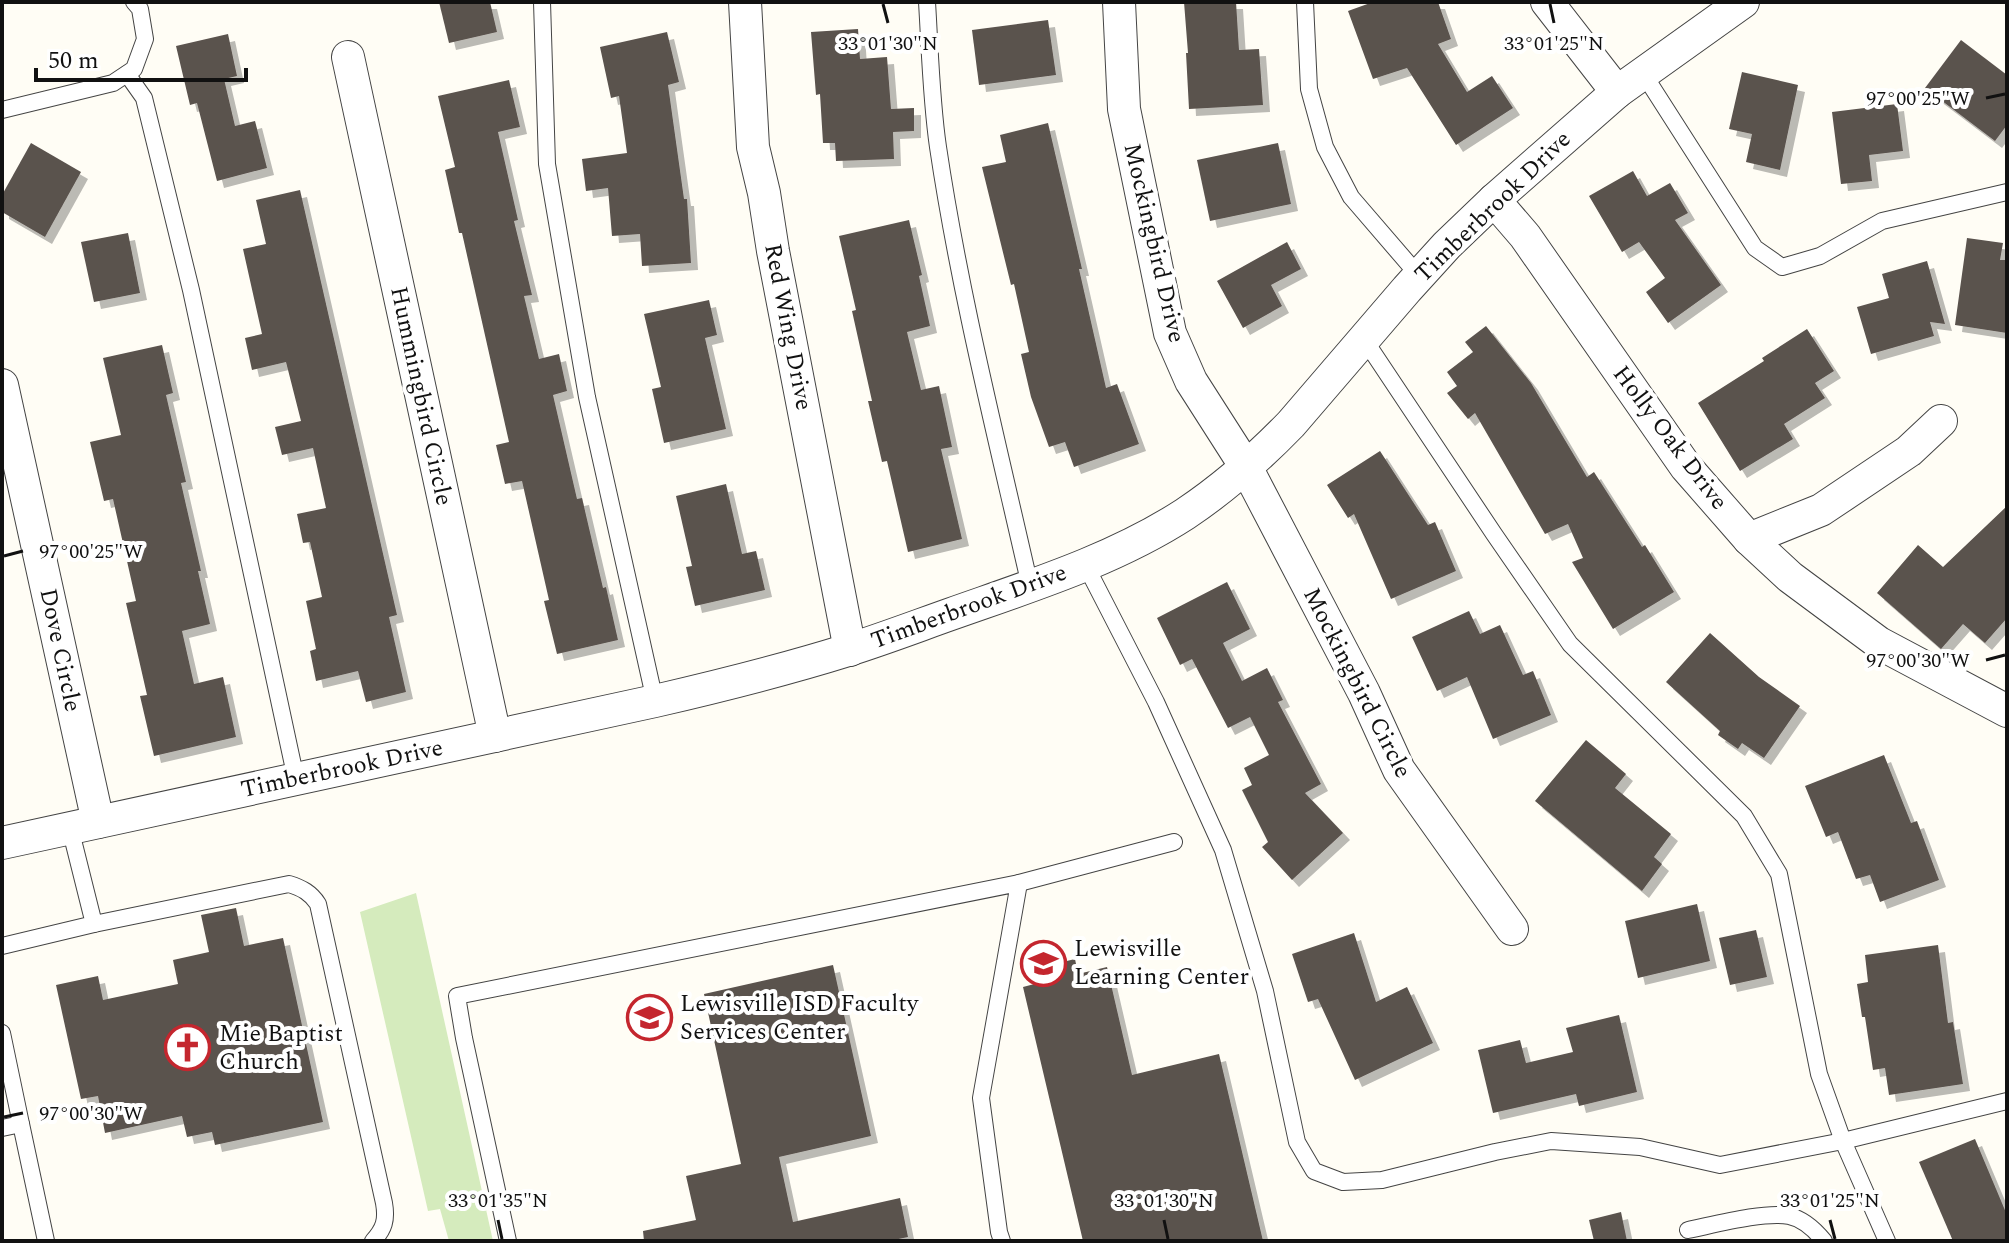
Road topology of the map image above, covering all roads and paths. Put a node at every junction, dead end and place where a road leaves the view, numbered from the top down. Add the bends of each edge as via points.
1 (134, 2) edge
2 (542, 2) edge
3 (745, 2) edge
4 (927, 2) edge
5 (1119, 2) edge
6 (1305, 2) edge
7 (1547, 2) edge
8 (1743, 2) edge
9 (348, 57) dead end
10 (1643, 73) junction
11 (127, 74) junction
12 (1617, 92) junction
13 (2, 110) edge
14 (2007, 192) edge
15 (1494, 200) junction
16 (1419, 276) junction
17 (1364, 339) junction
18 (2, 385) edge
19 (1941, 421) dead end
20 (1246, 467) junction
21 (1749, 539) junction
22 (1085, 564) junction
23 (1030, 586) junction
24 (850, 650) junction
25 (655, 701) junction
26 (2007, 711) edge
27 (495, 736) junction
28 (296, 779) junction
29 (84, 825) junction
30 (1174, 842) dead end
31 (2, 843) edge
32 (1019, 883) junction
33 (94, 924) junction
34 (1512, 929) dead end
35 (2, 946) edge
36 (2, 1033) edge
37 (2007, 1101) edge
38 (21, 1124) junction
39 (2, 1128) edge
40 (1843, 1141) junction
41 (1688, 1230) dead end
42 (46, 1241) edge
43 (373, 1241) edge
44 (508, 1241) edge
45 (1002, 1241) edge
46 (1824, 1241) edge
47 (1887, 1241) edge

1 - 11 lane via 145,39
2 - 25 lane via 547,164 587,397
3 - 24 street, Red Wing Drive via 753,147
4 - 23 lane via 937,145 957,261
5 - 20 street, Mockingbird Drive via 1124,109 1170,333 1191,381
6 - 16 lane via 1309,89 1325,147 1351,197
7 - 12 street
8 - 10 street, Timberbrook Drive
9 - 27 street, Hummingbird Circle
10 - 12 street, Timberbrook Drive
10 - 14 lane via 1755,248 1782,267 1820,256 1882,221
11 - 13 lane via 113,83
11 - 28 lane via 144,98 191,290
12 - 15 street, Timberbrook Drive
15 - 16 street, Timberbrook Drive
15 - 21 street, Holly Oak Drive via 1525,236 1686,467
16 - 17 street, Timberbrook Drive
17 - 20 street, Timberbrook Drive
17 - 40 lane via 1570,644 1744,816 1779,874 1819,1074
18 - 29 street, Dove Circle
19 - 21 street via 1909,451 1821,510
20 - 22 street, Timberbrook Drive via 1184,515
20 - 34 street, Mockingbird Circle via 1399,770
21 - 26 street, Holly Oak Drive via 1790,577 1879,643
22 - 23 street, Timberbrook Drive
22 - 40 lane via 1223,850 1265,991 1297,1142 1314,1171 1343,1182 1382,1180 1551,1141 1640,1147 1720,1165
23 - 24 street, Timberbrook Drive
24 - 25 street, Timberbrook Drive
25 - 27 street, Timberbrook Drive
27 - 28 street, Timberbrook Drive
28 - 29 street, Timberbrook Drive
29 - 31 street, Timberbrook Drive
29 - 33 lane
30 - 32 lane
32 - 44 lane via 457,996
32 - 45 lane via 981,1098
33 - 35 lane
33 - 43 lane via 289,884 313,896 387,1217
36 - 38 lane
37 - 40 lane
38 - 39 lane
38 - 42 lane
40 - 47 lane
41 - 46 lane via 1759,1216 1789,1216 1813,1227

